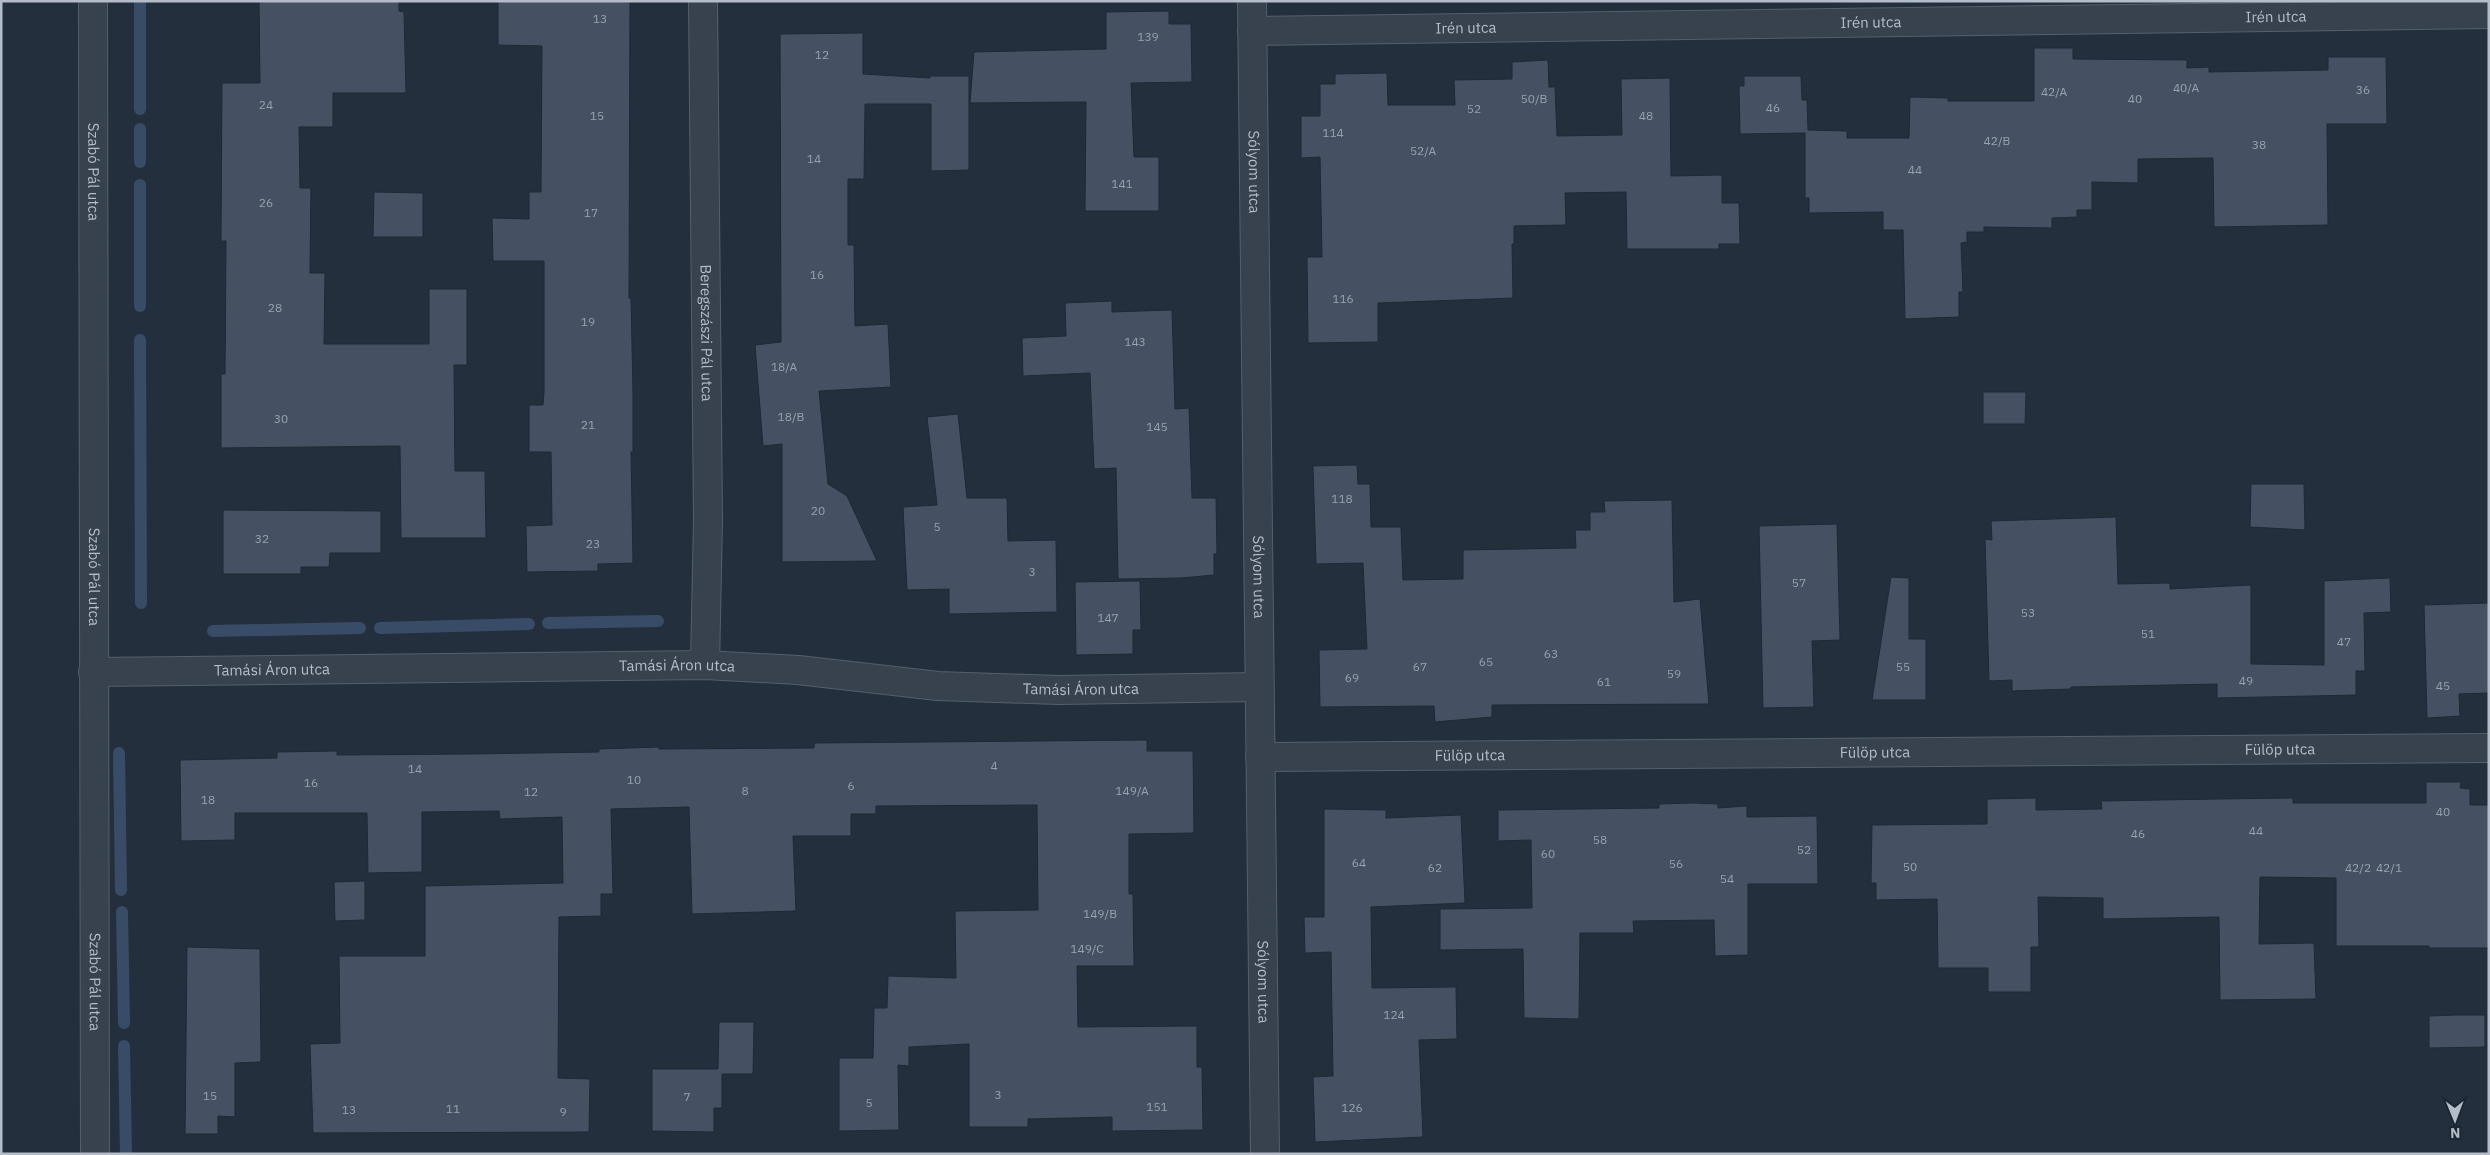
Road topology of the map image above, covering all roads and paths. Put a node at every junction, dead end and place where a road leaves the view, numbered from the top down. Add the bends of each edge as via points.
1 (93, 1) edge
2 (702, 1) edge
3 (1252, 1) edge
4 (2489, 14) edge
5 (1252, 31) junction
6 (705, 664) junction
7 (93, 672) junction
8 (1259, 688) junction
9 (2489, 748) edge
10 (1260, 757) junction
11 (95, 1154) edge
12 (1265, 1154) edge

1 - 7 street, Szabó Pál utca
2 - 6 street, Beregszászi Pál utca via 708,520
3 - 5 street, Sólyom utca
4 - 5 street, Irén utca
5 - 8 street, Sólyom utca
6 - 7 street, Tamási Áron utca
6 - 8 street, Tamási Áron utca via 798,670 904,684 966,688
7 - 11 street, Szabó Pál utca
8 - 10 street, Sólyom utca
9 - 10 street, Fülöp utca
10 - 12 street, Sólyom utca

